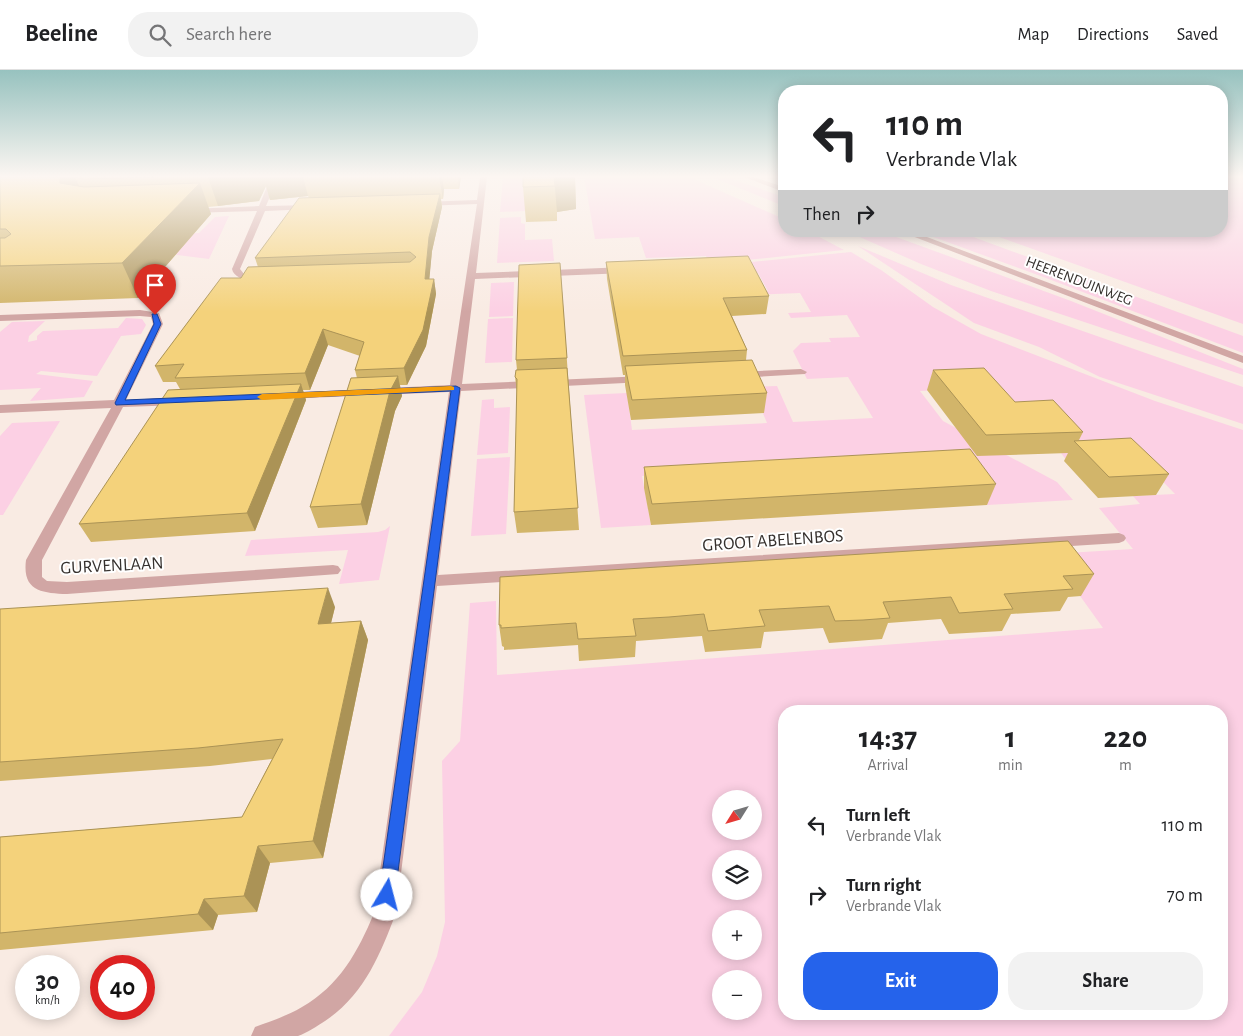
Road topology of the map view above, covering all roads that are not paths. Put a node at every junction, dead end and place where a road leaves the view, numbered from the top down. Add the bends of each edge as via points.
1 (256, 222) edge
2 (478, 222) edge
3 (919, 237) edge
4 (633, 270) edge
5 (471, 276) junction
6 (266, 278) edge
7 (0, 318) edge
8 (1243, 360) edge
9 (801, 372) dead end
10 (721, 376) edge
11 (652, 379) edge
12 (456, 388) junction
13 (272, 396) edge
14 (196, 400) edge
15 (119, 403) junction
16 (0, 409) edge
17 (1119, 538) dead end
18 (333, 570) dead end
19 (430, 581) junction
20 (264, 1036) edge

1 - 6 street via 236,273 248,278
2 - 5 street
3 - 8 street, HEERENDUINWEG
4 - 5 street
5 - 12 street
7 - 15 street via 155,315 158,324
9 - 10 street
11 - 12 street
12 - 13 street
12 - 19 street
14 - 15 street
15 - 16 street
15 - 18 street, GURVENLAAN via 34,560 32,571 39,584 67,588
17 - 19 street, GROOT ABELENBOS
19 - 20 street via 385,913 364,962 350,985 299,1024

